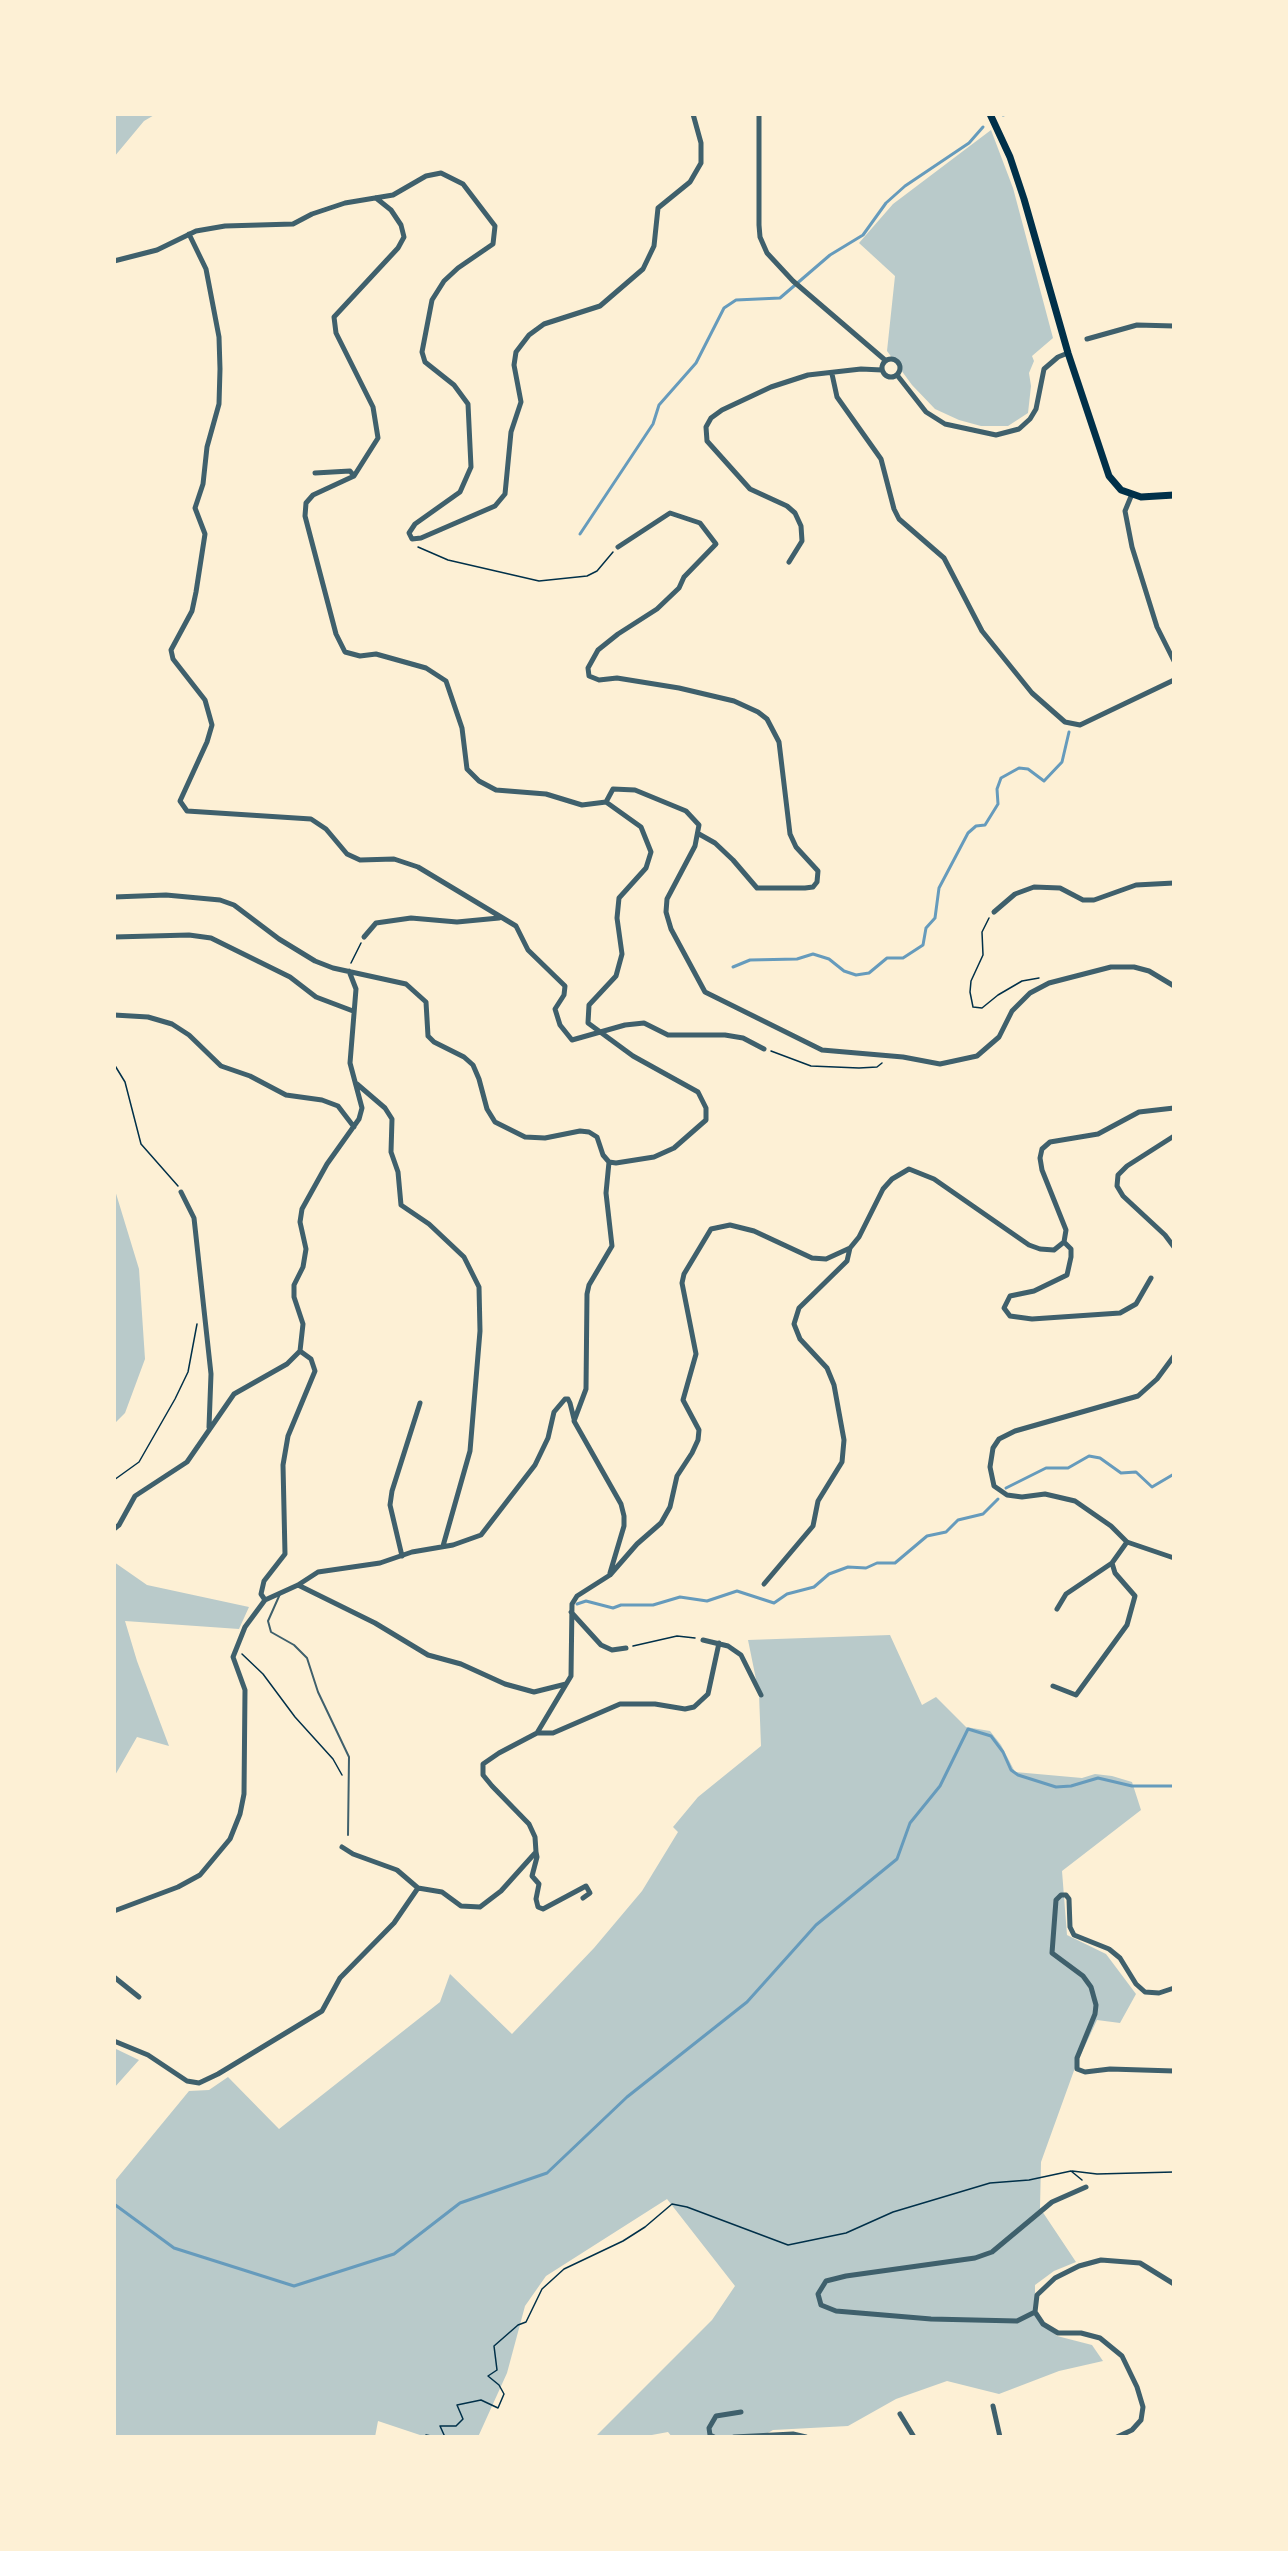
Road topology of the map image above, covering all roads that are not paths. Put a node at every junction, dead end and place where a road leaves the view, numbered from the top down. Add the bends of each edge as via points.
1 (693, 114) edge
2 (759, 114) edge
3 (990, 114) edge
4 (376, 198) junction
5 (189, 234) junction
6 (114, 261) edge
7 (1174, 326) edge
8 (1087, 339) dead end
9 (1068, 353) junction
10 (885, 360) junction
11 (882, 370) junction
12 (832, 374) junction
13 (897, 375) junction
14 (315, 473) dead end
15 (354, 476) junction
16 (1132, 494) junction
17 (1174, 495) edge
18 (618, 547) road end
19 (789, 562) dead end
20 (1174, 661) edge
21 (1174, 680) edge
22 (606, 802) junction
23 (699, 834) junction
24 (1174, 883) edge
25 (114, 897) edge
26 (994, 912) road end
27 (501, 918) junction
28 (114, 936) edge
29 (364, 937) road end
30 (349, 971) junction
31 (1174, 986) edge
32 (353, 1011) junction
33 (114, 1015) edge
34 (599, 1032) junction
35 (764, 1049) road end
36 (355, 1083) junction
37 (1174, 1108) edge
38 (354, 1127) junction
39 (1174, 1136) edge
40 (609, 1162) junction
41 (182, 1192) road end
42 (1064, 1242) junction
43 (1174, 1247) edge
44 (849, 1248) junction
45 (1152, 1278) dead end
46 (300, 1351) junction
47 (1174, 1356) edge
48 (420, 1403) dead end
49 (574, 1421) junction
50 (210, 1429) junction
51 (114, 1529) edge
52 (1128, 1542) junction
53 (443, 1546) junction
54 (402, 1556) junction
55 (1174, 1558) edge
56 (1113, 1563) junction
57 (610, 1575) junction
58 (764, 1584) dead end
59 (298, 1585) junction
60 (281, 1592) junction
61 (265, 1599) junction
62 (1057, 1609) dead end
63 (571, 1612) junction
64 (703, 1640) road end
65 (719, 1644) junction
66 (626, 1648) road end
67 (566, 1684) junction
68 (1053, 1686) dead end
69 (761, 1695) dead end
70 (537, 1733) junction
71 (348, 1835) dead end
72 (342, 1847) dead end
73 (536, 1851) junction
74 (418, 1888) junction
75 (584, 1898) dead end
76 (114, 1911) edge
77 (114, 1977) edge
78 (1174, 1988) edge
79 (139, 1997) dead end
80 (114, 2041) edge
81 (1174, 2071) edge
82 (1086, 2187) road end
83 (1174, 2284) edge
84 (1035, 2312) junction
85 (993, 2406) dead end
86 (741, 2412) dead end
87 (900, 2415) dead end
88 (714, 2437) edge
89 (734, 2437) edge
90 (806, 2437) edge
91 (914, 2437) edge
92 (1000, 2437) edge
93 (1118, 2437) edge

1 - 4 street via 701,143 701,163 690,182 658,208 654,246 643,269 600,306 544,324 516,352 514,365 522,402 511,432 505,494 495,506 412,539 409,533 415,524 460,492 471,467 468,404 454,385 425,362 422,352 432,300 458,268 493,244 495,226 463,184 441,173 426,176 393,195
2 - 10 street via 760,237 767,253 793,281
3 - 9 main road via 1024,199
4 - 5 street via 345,203 293,224 225,226
4 - 15 street via 391,210 404,237 334,317 336,333 373,407 378,438
5 - 6 street via 157,250
5 - 27 street via 206,269 219,337 220,369 219,404 195,508 205,534 196,592 192,611 171,650 173,659 205,700 212,725 180,801 187,811 311,819 326,829 347,854 360,860 394,859 418,867
7 - 8 street via 1137,325
9 - 13 street via 1044,369 1036,409 1030,419 1019,429 996,435 945,424 926,412
9 - 16 main road via 1103,463 1116,485
10 - 11 street
10 - 13 street via 897,360
11 - 12 street
11 - 13 street via 890,377
12 - 19 street via 808,375 771,387 722,410 706,426 707,441 750,489 795,513 801,526 801,541
12 - 21 street via 837,397 881,459 899,519 944,558 982,631 1032,693 1065,722 1080,725
14 - 15 street via 350,471
15 - 22 street via 313,495 306,503 304,516 336,634 345,652 360,656 376,654 426,668 446,681 462,728 467,769 496,790 546,794 582,806
16 - 17 main road via 1152,498
16 - 20 street via 1125,512 1132,547 1156,627
18 - 23 street via 670,513 700,523 716,544 657,609 598,650 588,668 590,676 679,688 734,701 758,712 779,742 790,834 819,876 813,886 805,888 757,888 734,860
22 - 23 street via 613,789 635,790 686,811 695,819
22 - 34 street via 641,827 651,852 646,868 619,898 617,918 622,954 616,976 589,1005 588,1023
23 - 31 street via 668,899 666,912 705,992 822,1050 940,1064 977,1056 999,1037 1012,1011 1030,993 1049,983 1111,967 1134,967
24 - 26 street via 1136,885 1094,900 1083,900 1060,888 1034,887 1014,894
25 - 30 street via 166,895 220,900 234,905 315,961
27 - 29 street via 457,922 411,918 376,923
27 - 34 street via 516,926 528,950 565,986 555,1009 560,1025 572,1040
28 - 32 street via 211,938 282,972 316,997
30 - 32 street via 356,989
30 - 40 street via 406,984 426,1002 428,1036 473,1065 495,1122 525,1137 590,1132 597,1137
32 - 36 street via 350,1063
33 - 38 street via 148,1017 172,1024 221,1066 286,1095 338,1106
34 - 35 street via 644,1023 668,1035 725,1035 743,1038
34 - 40 street via 698,1092 706,1108 706,1120 674,1148 654,1157
36 - 38 street via 362,1108
36 - 53 street via 392,1119 390,1152 398,1172 401,1205 429,1224 464,1257 479,1287 480,1331 470,1451
37 - 42 street via 1139,1112 1098,1134 1050,1142 1042,1149 1042,1170 1063,1218
38 - 46 street via 302,1209 300,1222 306,1248 303,1267 294,1285 303,1324
39 - 43 street via 1127,1166 1118,1175 1117,1186
40 - 49 street via 606,1193 612,1246 587,1294 586,1389
41 - 50 street via 194,1218 211,1374
42 - 44 street via 1054,1250 1029,1245 934,1179 909,1169 884,1189
42 - 45 street via 1071,1249 1071,1269 1067,1275 1034,1291 1010,1296 1004,1308 1010,1316 1032,1319 1120,1313 1136,1304
44 - 57 street via 826,1259 812,1258 754,1231 730,1225 711,1229 682,1283 696,1354 683,1400 696,1423 698,1440 676,1476 667,1515
44 - 58 street via 847,1261 799,1308 794,1324 800,1339 827,1368 834,1384 844,1440 842,1462 818,1502 813,1526
46 - 50 street via 287,1364 234,1394
46 - 61 street via 311,1359 315,1371 288,1436 283,1465 285,1554 264,1581 261,1594
47 - 52 street via 1157,1380 1138,1396 1015,1431 999,1439 993,1448 994,1486 1022,1497 1045,1494 1075,1501
48 - 54 street via 390,1505
49 - 53 street via 570,1403 565,1399 554,1412 548,1438 535,1465 488,1528 468,1541
49 - 57 street via 624,1516
50 - 51 street via 187,1462 135,1496
52 - 55 street
52 - 56 street
53 - 54 street
54 - 59 street via 318,1572
56 - 62 street via 1066,1594
56 - 68 street via 1115,1573 1135,1596 1127,1625 1076,1695
57 - 63 street via 577,1596
59 - 60 street
59 - 67 street via 375,1623 428,1655 461,1664 505,1684 534,1692
60 - 61 street
60 - 71 lane via 268,1621 272,1632 307,1658 349,1757
61 - 76 street via 249,1619 233,1657 245,1690 245,1772 244,1794 230,1839 200,1875
63 - 66 street via 601,1645 612,1650
63 - 67 street via 572,1664
64 - 65 street
65 - 69 street via 741,1655
65 - 70 street via 708,1694 694,1707 620,1704 553,1732
67 - 70 street
70 - 73 street via 487,1760 481,1770 529,1824
72 - 74 street via 397,1870
73 - 74 street via 501,1891 480,1907 461,1906 442,1892
73 - 75 street via 532,1876 539,1884 538,1907 543,1909 586,1886 590,1893
74 - 80 street via 394,1923 340,1978 322,2011 218,2074 199,2083 187,2081 148,2055
77 - 79 street
78 - 81 street via 1145,1992 1120,1958 1074,1935 1069,1899 1061,1895 1056,1900 1052,1953 1083,1976 1096,2005 1077,2068 1085,2072
82 - 84 street via 1052,2202 992,2252 975,2258 846,2276 826,2282 818,2294 821,2305 836,2311 931,2319 1017,2321
83 - 84 street via 1140,2263 1101,2260 1079,2266 1043,2287 1037,2295
84 - 93 street via 1043,2324 1058,2332 1100,2338 1122,2356 1143,2407 1141,2420
85 - 92 street
86 - 88 street via 716,2416 709,2428
87 - 91 street
89 - 90 street

